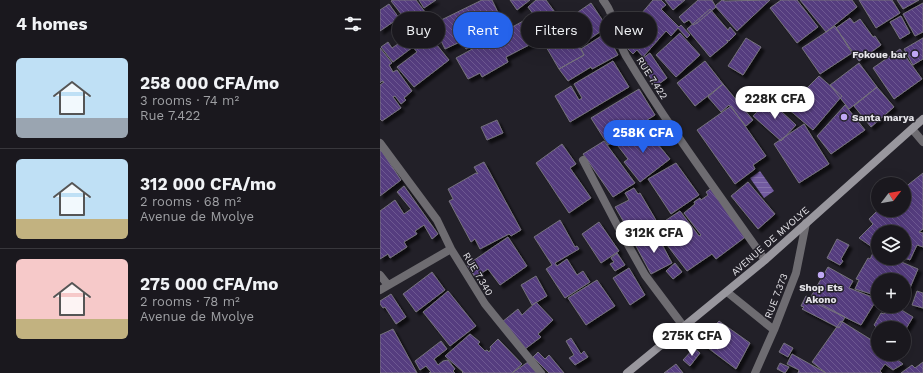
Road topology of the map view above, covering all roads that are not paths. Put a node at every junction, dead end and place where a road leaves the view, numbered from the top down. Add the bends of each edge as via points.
1 (603, 0) edge
2 (923, 119) edge
3 (912, 129) junction
4 (923, 142) edge
5 (380, 143) edge
6 (582, 160) dead end
7 (806, 223) junction
8 (451, 249) junction
9 (765, 260) junction
10 (380, 275) edge
11 (388, 285) junction
12 (380, 290) edge
13 (727, 292) junction
14 (684, 327) junction
15 (774, 330) junction
16 (541, 373) edge
17 (627, 373) edge
18 (755, 373) edge

1 - 9 street, RUE 7.422 via 614,21 625,55 683,144
2 - 3 main road, AVENUE DE MVOLYE
3 - 4 street
3 - 7 main road, AVENUE DE MVOLYE
5 - 8 street via 437,220
6 - 14 street via 646,275
7 - 9 main road, AVENUE DE MVOLYE
7 - 15 street, RUE 7.373 via 796,273
8 - 11 street, RUE 7.340
8 - 16 street, RUE 7.340 via 485,304
9 - 13 main road, AVENUE DE MVOLYE
10 - 11 street
11 - 12 street, RUE 7.340
13 - 14 main road, AVENUE DE MVOLYE
13 - 15 street
14 - 17 main road, AVENUE DE MVOLYE
15 - 18 street, RUE 7.373

